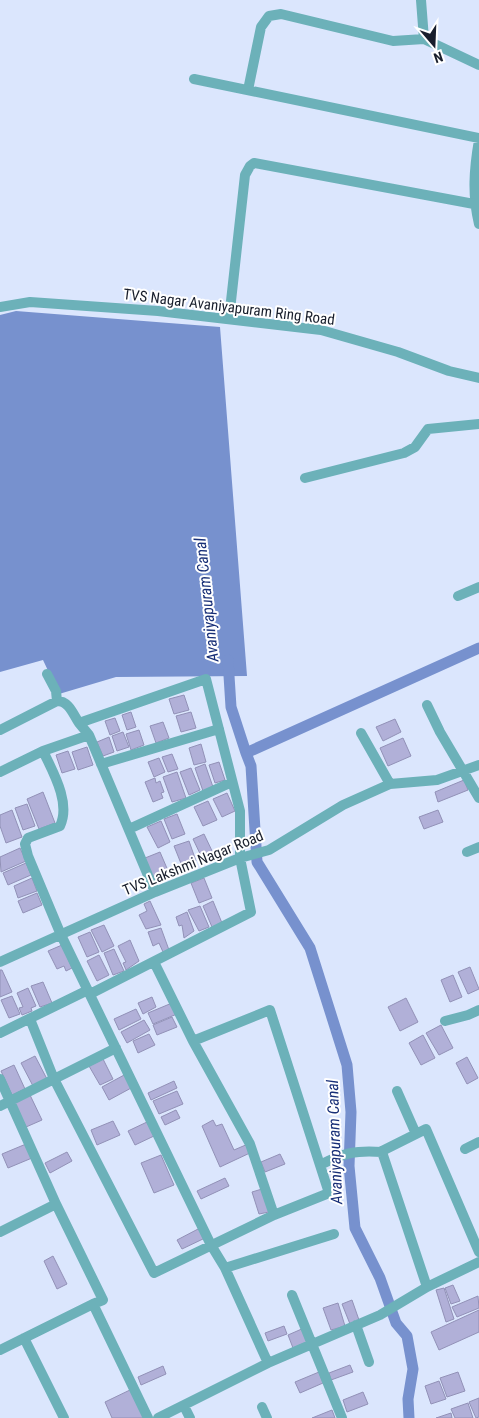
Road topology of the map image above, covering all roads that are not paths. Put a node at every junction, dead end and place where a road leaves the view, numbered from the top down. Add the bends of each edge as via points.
1 (421, 0) edge
2 (424, 39) junction
3 (479, 65) edge
4 (194, 79) dead end
5 (248, 90) junction
6 (479, 139) edge
7 (474, 204) junction
8 (479, 224) edge
9 (0, 306) edge
10 (229, 319) junction
11 (479, 378) edge
12 (479, 424) edge
13 (305, 478) dead end
14 (479, 586) edge
15 (458, 596) dead end
16 (47, 674) dead end
17 (57, 701) junction
18 (427, 705) dead end
19 (79, 723) junction
20 (219, 729) junction
21 (0, 730) edge
22 (361, 733) dead end
23 (89, 735) junction
24 (43, 751) junction
25 (101, 764) junction
26 (479, 765) edge
27 (463, 771) junction
28 (0, 772) edge
29 (232, 782) junction
30 (390, 784) junction
31 (479, 798) edge
32 (129, 829) junction
33 (479, 847) edge
34 (467, 852) dead end
35 (240, 858) junction
36 (156, 892) junction
37 (61, 935) junction
38 (0, 962) edge
39 (154, 962) junction
40 (89, 992) junction
41 (479, 1010) edge
42 (30, 1019) junction
43 (445, 1020) dead end
44 (0, 1033) edge
45 (193, 1041) junction
46 (116, 1048) junction
47 (54, 1079) junction
48 (0, 1080) edge
49 (397, 1091) dead end
50 (4, 1104) edge
51 (416, 1134) junction
52 (479, 1142) edge
53 (464, 1148) dead end
54 (380, 1152) junction
55 (320, 1164) junction
56 (56, 1204) junction
57 (274, 1216) junction
58 (0, 1232) edge
59 (334, 1234) dead end
60 (211, 1245) junction
61 (479, 1252) edge
62 (479, 1262) edge
63 (225, 1268) junction
64 (427, 1287) junction
65 (292, 1295) dead end
66 (93, 1304) junction
67 (356, 1325) junction
68 (24, 1338) junction
69 (313, 1344) junction
70 (0, 1350) edge
71 (369, 1362) dead end
72 (268, 1363) junction
73 (184, 1406) junction
74 (262, 1406) dead end
75 (64, 1418) edge
76 (148, 1418) edge
77 (158, 1418) edge
78 (190, 1418) edge
79 (267, 1418) edge
80 (342, 1418) edge

1 - 2 street
2 - 3 street
2 - 5 street via 393,41 281,14 269,16 261,27
4 - 5 street
5 - 6 street
6 - 7 street via 473,171
7 - 8 street
7 - 10 street via 254,163 245,175
9 - 10 street, TVS Nagar Avaniyapuram Ring Road via 30,302
10 - 11 street, TVS Nagar Avaniyapuram Ring Road via 321,330
12 - 13 street via 428,429 415,447 404,453
14 - 15 street
16 - 17 street via 56,691
17 - 19 street via 67,704
17 - 21 street
18 - 27 street
19 - 20 street via 206,679
19 - 23 street
20 - 25 street
20 - 29 street
22 - 30 street
23 - 24 street
23 - 25 street
24 - 28 street
24 - 37 street via 56,780 63,818 60,826 28,838 25,844
25 - 32 street
26 - 27 street, TVS Lakshmi Nagar Road
27 - 30 street, TVS Lakshmi Nagar Road via 437,780
27 - 31 street
29 - 32 street
29 - 35 street via 240,811
30 - 35 street, TVS Lakshmi Nagar Road via 343,805 269,850
32 - 36 street
33 - 34 street
35 - 36 street, TVS Lakshmi Nagar Road
35 - 39 street via 251,912
36 - 37 street, TVS Lakshmi Nagar Road
37 - 38 street, TVS Lakshmi Nagar Road
37 - 40 street
39 - 40 street
39 - 45 street
40 - 42 street
40 - 46 street
41 - 43 street
42 - 44 street
42 - 47 street
45 - 55 street via 270,1010
45 - 57 street via 250,1144
46 - 47 street
46 - 60 street
47 - 50 street
47 - 60 street via 154,1274
48 - 50 street
49 - 51 street
50 - 56 street
51 - 54 street
51 - 61 street via 426,1129
52 - 53 street
54 - 55 street via 358,1151
54 - 64 street
55 - 57 street via 330,1193
56 - 58 street
56 - 66 street via 103,1300
57 - 60 street
59 - 63 street
60 - 63 street
62 - 64 street
63 - 72 street
64 - 67 street via 380,1315
65 - 69 street
66 - 68 street
66 - 76 street
67 - 69 street
67 - 71 street
68 - 70 street
68 - 75 street
69 - 72 street
69 - 80 street
72 - 73 street
73 - 77 street
73 - 78 street
74 - 79 street

